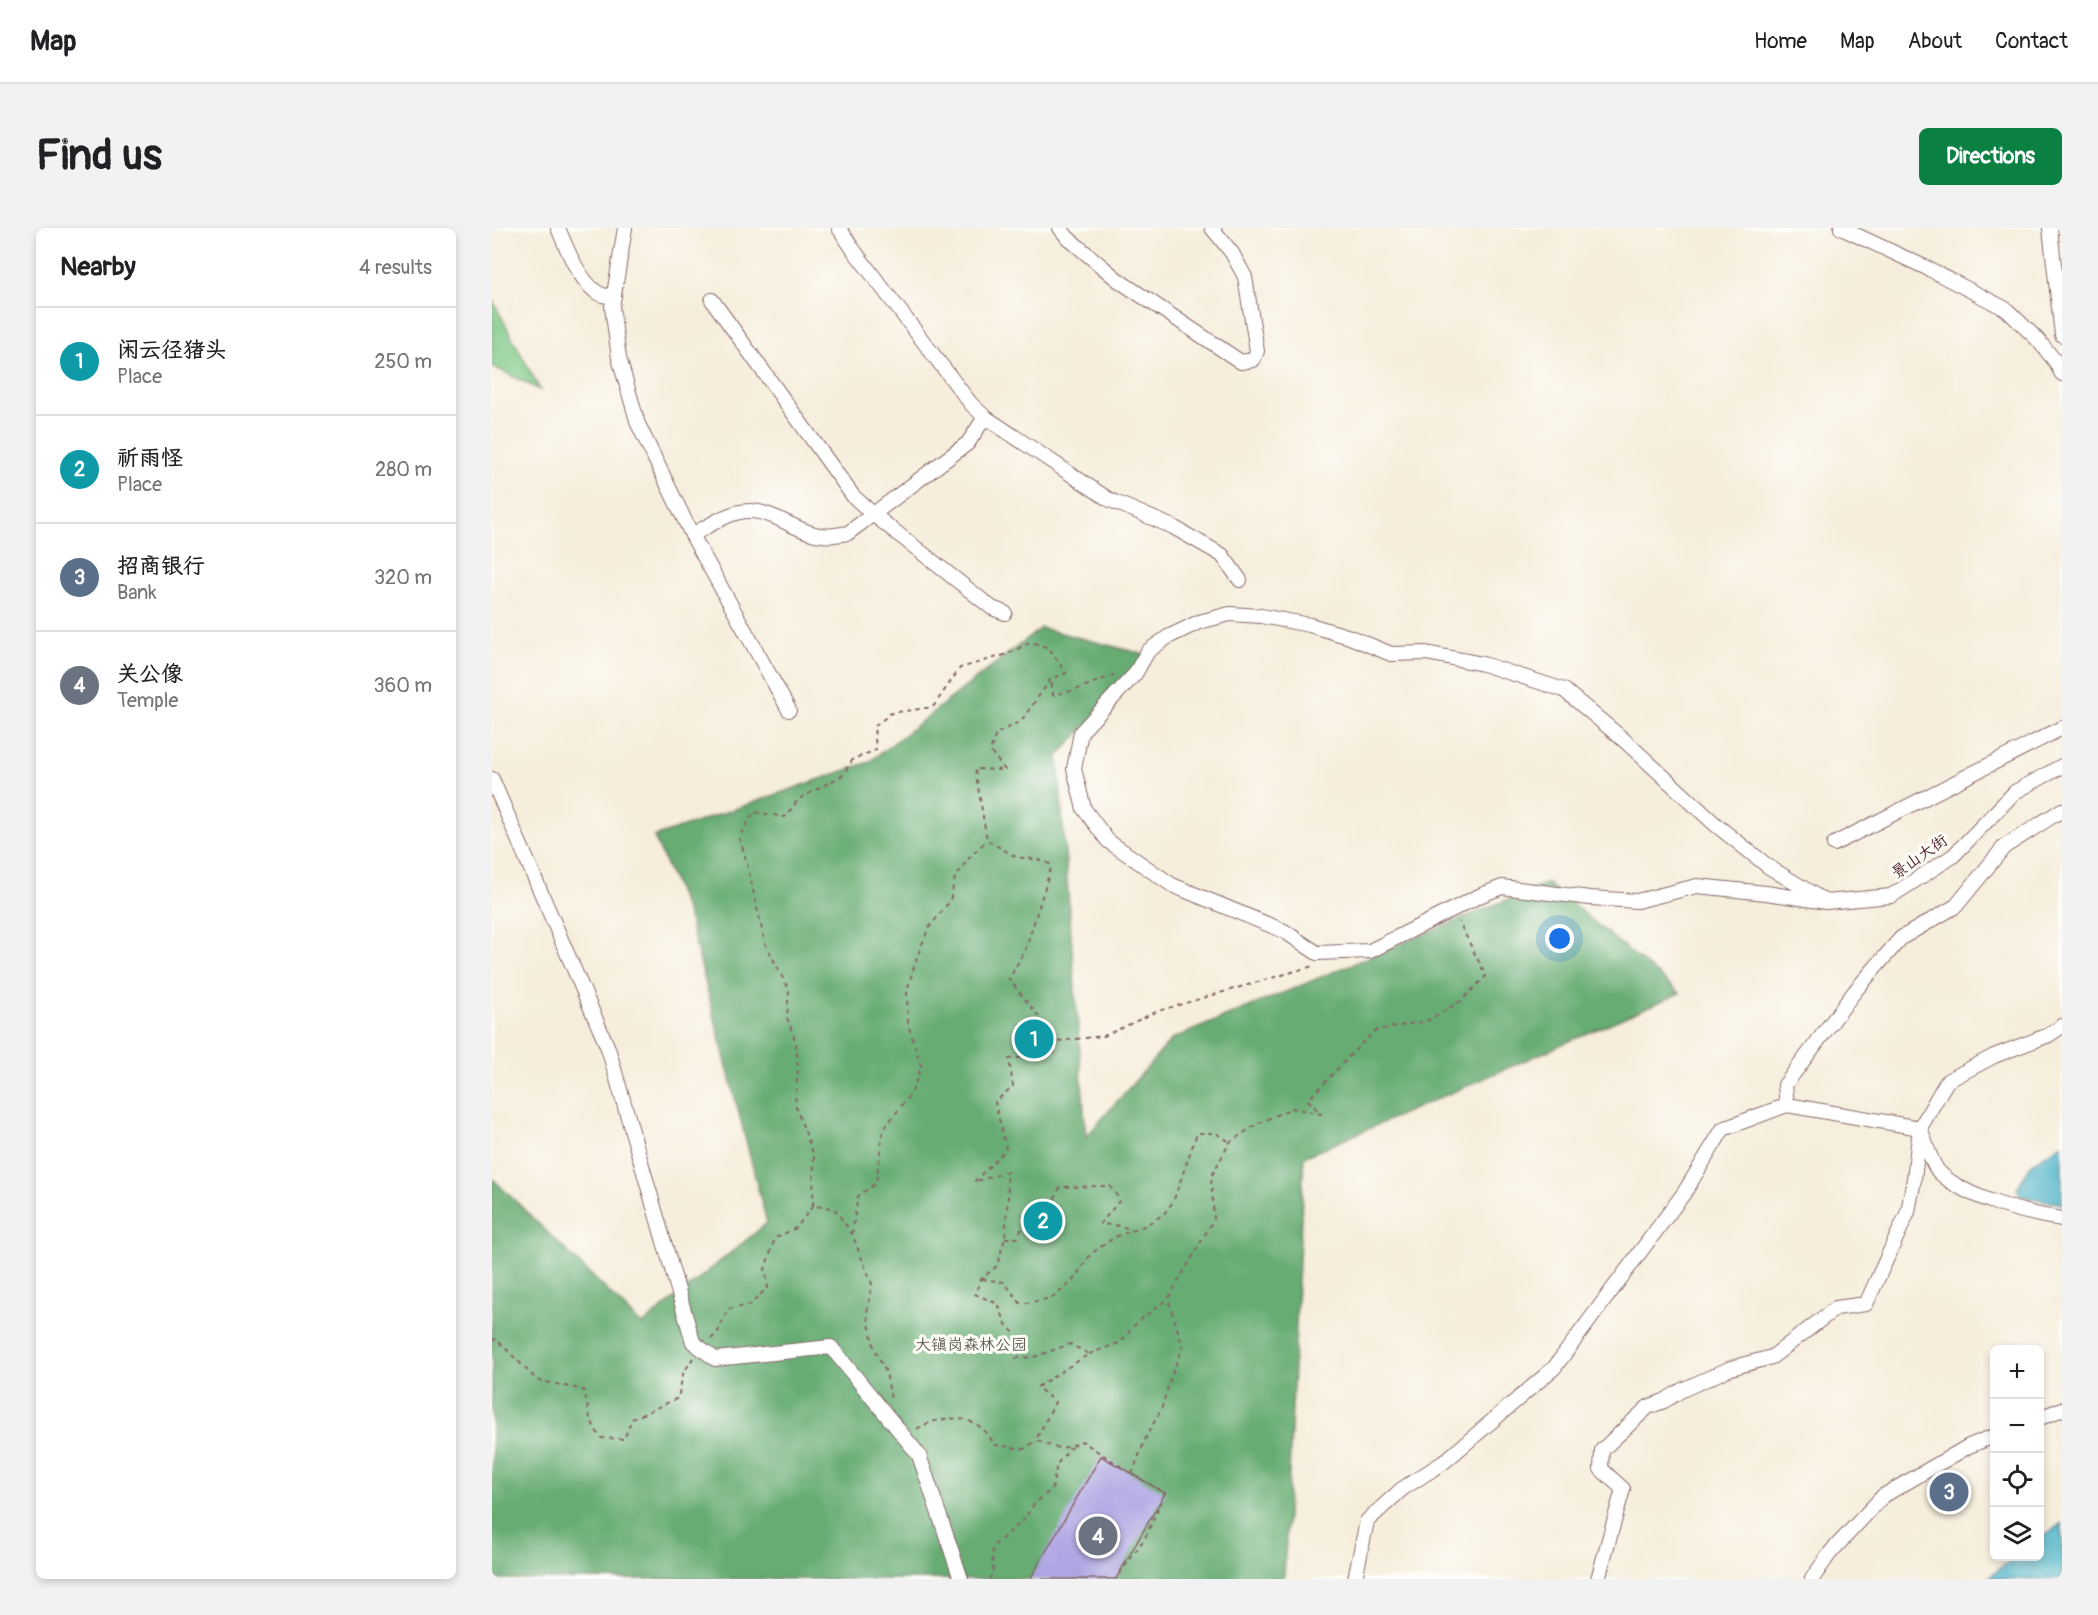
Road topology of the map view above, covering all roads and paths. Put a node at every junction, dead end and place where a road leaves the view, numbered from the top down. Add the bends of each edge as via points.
1 (558, 228) edge
2 (625, 228) edge
3 (839, 228) edge
4 (1060, 228) edge
5 (1212, 228) edge
6 (1840, 228) edge
7 (2050, 228) edge
8 (614, 296) junction
9 (711, 300) dead end
10 (2062, 335) edge
11 (2062, 374) edge
12 (985, 417) junction
13 (874, 515) junction
14 (692, 535) junction
15 (1240, 580) dead end
16 (1005, 613) dead end
17 (1135, 674) junction
18 (1051, 679) junction
19 (789, 710) dead end
20 (2062, 728) edge
21 (2062, 766) edge
22 (492, 778) edge
23 (2062, 810) edge
24 (987, 840) junction
25 (1834, 844) dead end
26 (1826, 902) junction
27 (1465, 931) dead end
28 (1313, 966) dead end
29 (2062, 1026) edge
30 (1058, 1041) junction
31 (1787, 1105) junction
32 (1920, 1128) junction
33 (1230, 1142) junction
34 (813, 1206) junction
35 (2062, 1219) edge
36 (1132, 1231) junction
37 (852, 1234) junction
38 (1005, 1238) junction
39 (981, 1278) junction
40 (1168, 1299) junction
41 (492, 1341) edge
42 (700, 1347) junction
43 (1089, 1354) junction
44 (893, 1406) dead end
45 (2062, 1409) edge
46 (2044, 1416) edge
47 (904, 1437) junction
48 (1990, 1438) edge
49 (1036, 1440) junction
50 (1072, 1446) junction
51 (1132, 1474) junction
52 (961, 1579) edge
53 (989, 1579) edge
54 (1116, 1579) edge
55 (1354, 1579) edge
56 (1598, 1579) edge
57 (1812, 1579) edge

1 - 8 street via 571,259 596,292
2 - 8 street
3 - 12 street via 971,404
4 - 5 street via 1118,280 1241,362 1253,360 1257,351 1245,277
6 - 11 street via 2006,309 2038,340
7 - 10 street
8 - 14 street via 619,358 638,424
9 - 13 street via 854,496
12 - 13 street via 968,443
12 - 15 street via 1108,499 1173,527 1222,555
13 - 14 street via 848,533 831,536 748,511 732,514
13 - 16 street via 992,608
14 - 19 street
17 - 18 path via 1111,675 1053,695
17 - 26 street, 景山大街 via 1148,651 1168,637 1199,622 1230,614 1310,625 1391,654 1426,653 1483,664 1564,690 1716,825 1769,867
17 - 26 street, 景山大街 via 1081,732 1074,769 1084,809 1108,841 1172,885 1284,931 1317,952 1370,951 1502,887 1637,901 1697,886
18 - 24 path via 1021,721 996,734 990,751 1005,770 975,769
18 - 34 path via 1066,673 1050,648 1031,642 1008,654 960,668 933,707 891,713 874,727 876,750 854,759 843,775 799,799 784,817 754,812 739,837 765,943 789,990 787,1018 796,1042 798,1068 795,1105 814,1156
20 - 25 street
21 - 26 street, 景山大街 via 2015,792 1953,856 1890,896
22 - 42 street via 608,1048 693,1342
23 - 31 street via 2004,847 1956,906 1901,938 1855,991 1785,1084
24 - 30 path via 1016,857 1050,864 1026,948 1010,979
24 - 37 path via 955,878 950,901 928,929 916,960 907,991 908,1024 921,1066 912,1092 883,1130 876,1183 858,1196
27 - 33 path via 1486,976 1461,1001 1427,1021 1377,1030 1308,1100 1321,1114 1292,1108
28 - 30 path via 1158,1011 1104,1036
29 - 32 street via 1947,1082
30 - 38 path via 1054,1053 1009,1059 1013,1086 995,1102 1006,1149 975,1182 1007,1172
31 - 32 street
31 - 55 street via 1723,1129 1684,1193 1554,1368 1444,1462 1402,1490 1367,1521
32 - 35 street via 1938,1172 1975,1196
32 - 56 street via 1908,1212 1866,1304 1836,1308 1772,1358 1731,1368 1648,1407 1602,1450 1600,1470 1623,1489
33 - 36 path via 1216,1133 1197,1133 1173,1202 1163,1215
33 - 40 path via 1211,1177 1214,1219
34 - 37 path via 834,1208
34 - 42 path via 796,1228 775,1238 765,1269 768,1287 750,1305 728,1309 717,1334
36 - 38 path via 1100,1224 1120,1200 1110,1186 1060,1187 1047,1216 1027,1219 1017,1238
36 - 39 path via 1114,1237 1091,1254 1072,1282 1052,1298 1021,1304 1004,1282
37 - 44 path via 872,1284 867,1313
38 - 39 path via 997,1266
39 - 43 path via 975,1294 998,1304 1006,1324 1024,1344 1016,1358 1034,1358 1070,1344
40 - 43 path via 1138,1321 1121,1342
40 - 51 path via 1183,1347 1161,1410
41 - 42 path via 496,1339 537,1380 584,1390 590,1418 600,1438 624,1438 632,1419 678,1398 683,1374
42 - 47 street via 715,1359 831,1347
43 - 49 path via 1037,1387 1055,1402
45 - 46 street
47 - 49 path via 925,1424 960,1417 979,1426 995,1445 1024,1449
47 - 52 street via 920,1455
48 - 57 street via 1883,1496 1830,1553
49 - 50 path via 1054,1448
50 - 51 path via 1082,1441
50 - 53 path via 1057,1464 1052,1489 992,1547 993,1574
51 - 54 path via 1165,1493 1144,1538

